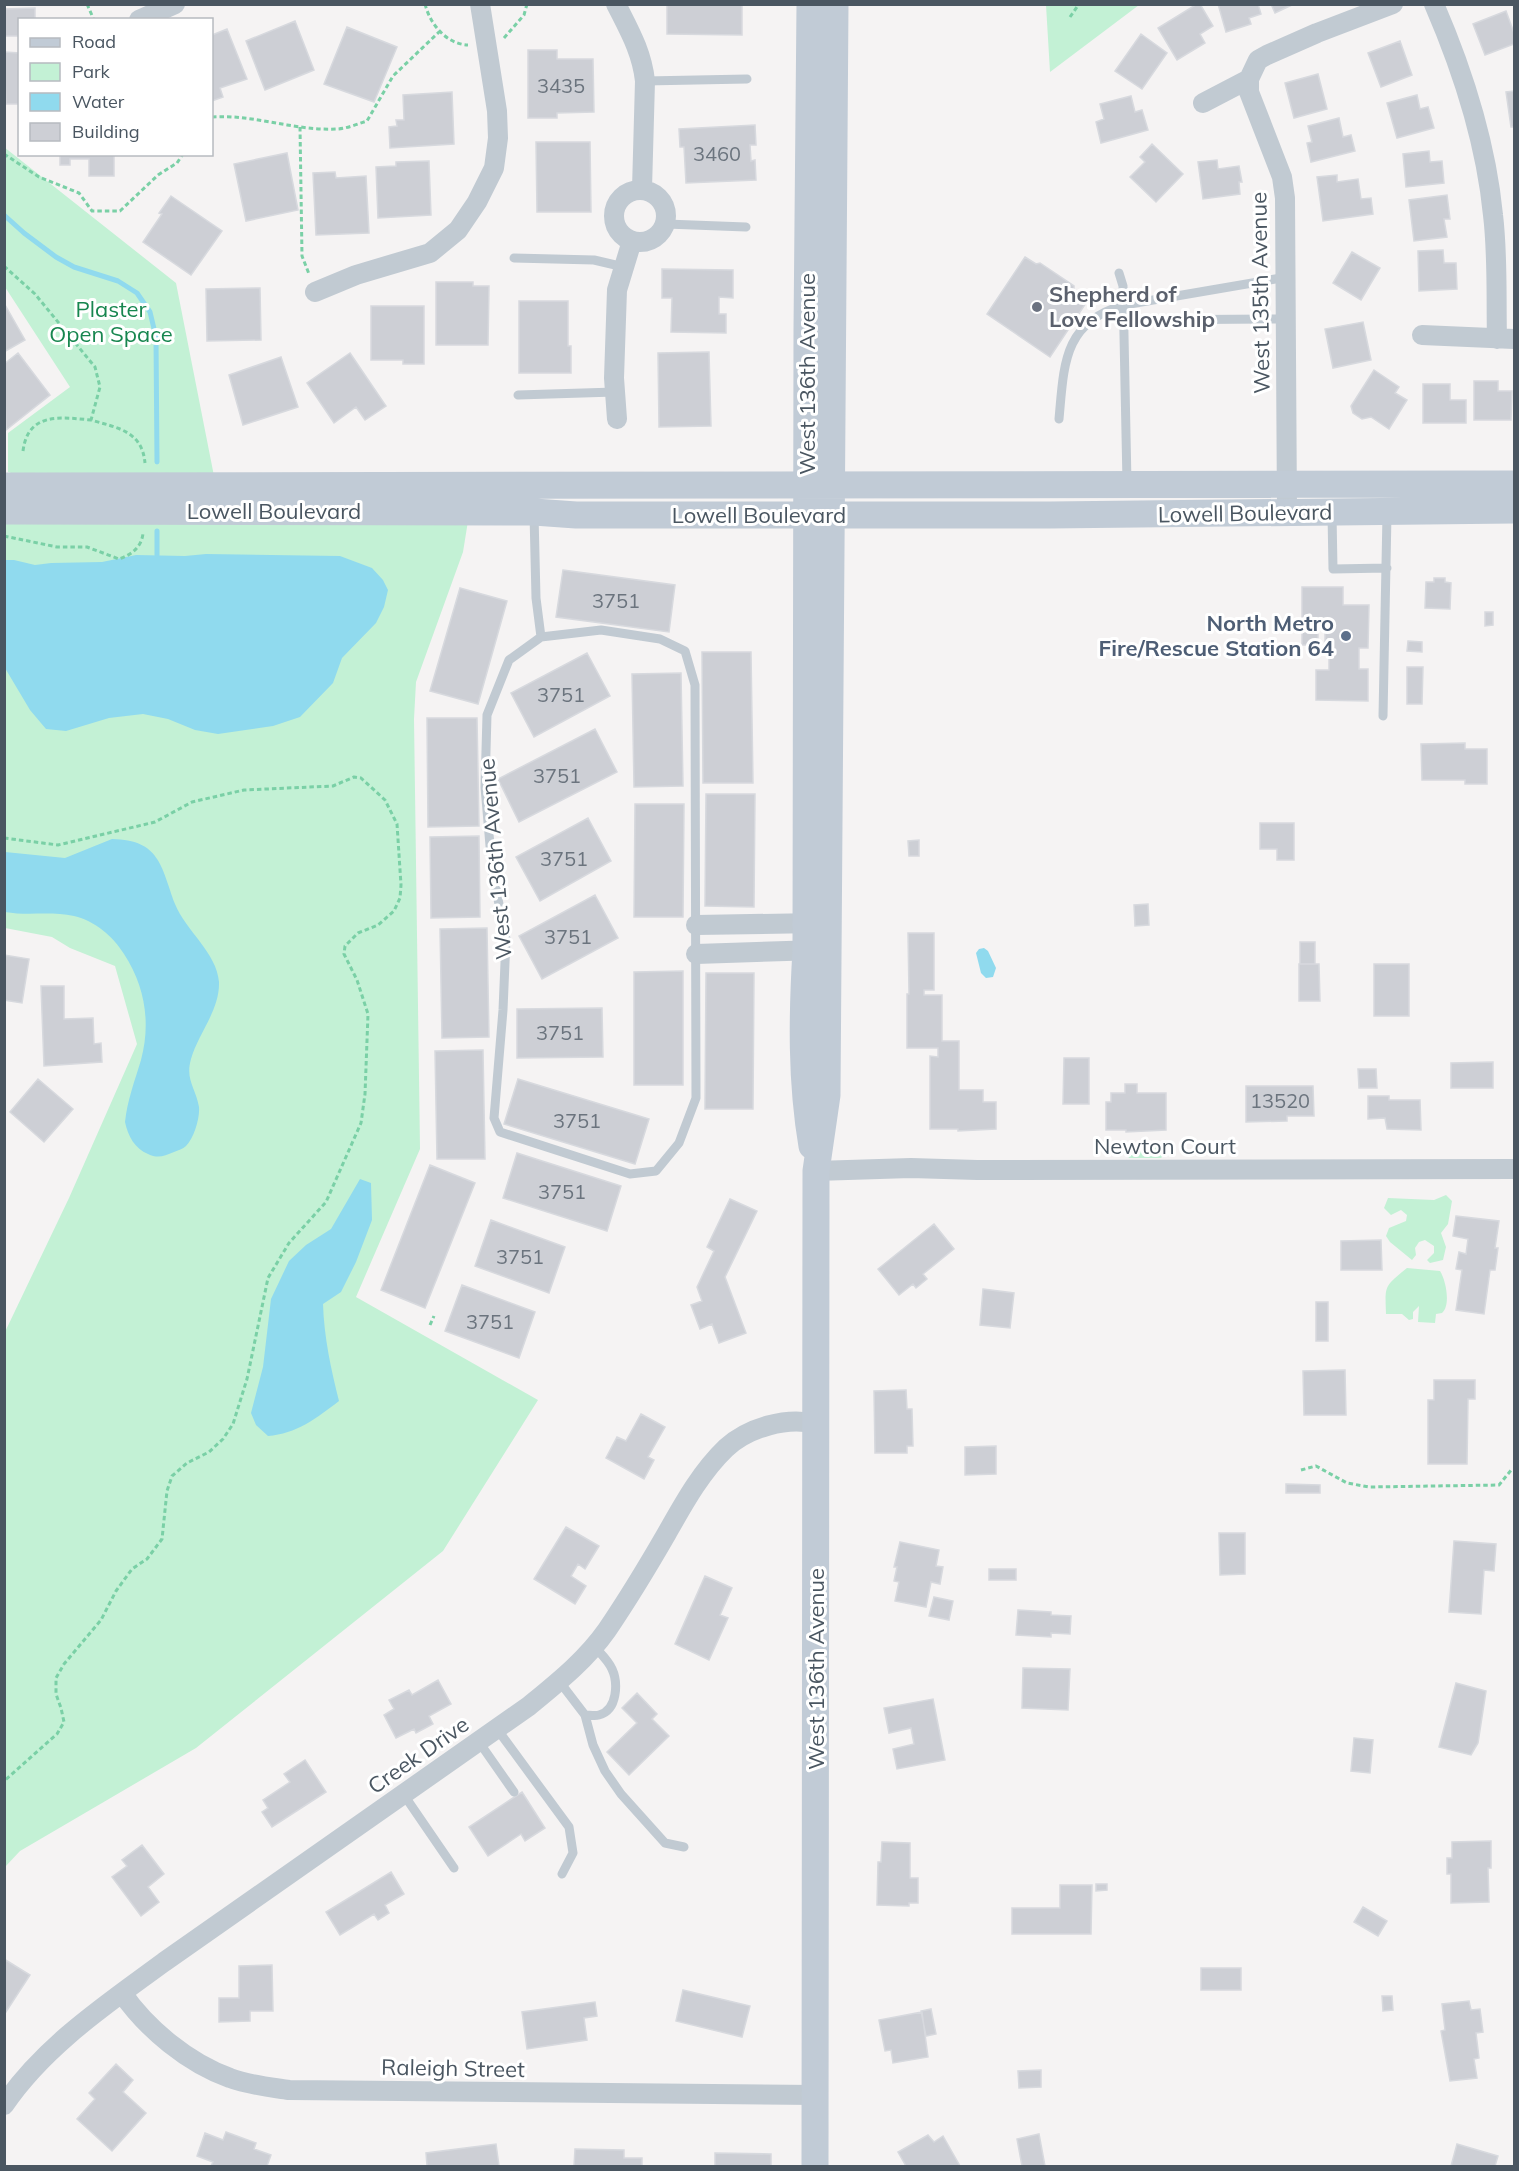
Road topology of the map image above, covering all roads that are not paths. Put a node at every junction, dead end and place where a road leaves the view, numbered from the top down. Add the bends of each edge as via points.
1 (175, 4) edge
2 (480, 4) edge
3 (615, 4) edge
4 (810, 4) edge
5 (835, 4) edge
6 (1394, 4) edge
7 (1434, 4) edge
8 (144, 18) edge
9 (1249, 79) junction
10 (747, 80) dead end
11 (645, 81) junction
12 (1203, 103) dead end
13 (642, 189) junction
14 (666, 224) junction
15 (746, 227) dead end
16 (632, 241) junction
17 (514, 258) dead end
18 (625, 267) junction
19 (1119, 273) dead end
20 (1287, 277) junction
21 (315, 292) road end
22 (1124, 304) junction
23 (1286, 319) junction
24 (1124, 320) junction
25 (1422, 335) dead end
26 (1506, 339) edge
27 (615, 392) junction
28 (518, 395) dead end
29 (1059, 418) dead end
30 (616, 419) dead end
31 (1515, 484) edge
32 (1286, 485) junction
33 (4, 486) edge
34 (819, 486) junction
35 (1127, 486) junction
36 (1515, 510) edge
37 (4, 511) edge
38 (1387, 511) junction
39 (534, 512) junction
40 (1332, 512) junction
41 (1287, 513) junction
42 (806, 514) junction
43 (833, 514) junction
44 (1387, 568) junction
45 (541, 637) junction
46 (1383, 716) dead end
47 (817, 923) junction
48 (696, 925) junction
49 (817, 950) junction
50 (696, 954) junction
51 (1515, 1169) edge
52 (816, 1171) junction
53 (816, 1424) junction
54 (594, 1646) junction
55 (559, 1681) junction
56 (585, 1715) junction
57 (497, 1729) junction
58 (479, 1742) junction
59 (514, 1792) dead end
60 (404, 1795) junction
61 (684, 1847) dead end
62 (454, 1868) dead end
63 (562, 1874) dead end
64 (122, 1993) junction
65 (815, 2095) junction
66 (4, 2105) edge
67 (814, 2166) edge

1 - 8 street
2 - 21 street via 498,138 494,168 477,202 458,230 430,253
3 - 11 street via 638,47
4 - 34 main road, West 136th Avenue
5 - 34 main road, West 136th Avenue
6 - 9 street via 1267,55 1258,60
7 - 26 street via 1459,67 1490,185
9 - 12 street
9 - 20 street, West 135th Avenue via 1249,92 1282,177
10 - 11 lane
11 - 13 street
13 - 14 street via 662,200
13 - 16 street via 626,194 615,207 619,231
14 - 15 lane
14 - 16 street via 656,237
16 - 18 street
17 - 18 lane via 594,260
18 - 27 street via 617,290 614,327
19 - 22 lane
20 - 22 lane
20 - 23 street, West 135th Avenue
22 - 24 lane
22 - 29 lane via 1091,319 1076,334 1064,369
23 - 24 lane
23 - 32 street, West 135th Avenue
24 - 35 lane
25 - 26 street
27 - 28 lane
27 - 30 street
31 - 32 main road, Lowell Boulevard
32 - 35 main road, Lowell Boulevard
32 - 41 street, West 135th Avenue
33 - 34 main road, Lowell Boulevard
34 - 35 main road, Lowell Boulevard
34 - 42 main road, West 136th Avenue
34 - 43 main road, West 136th Avenue
36 - 38 main road, Lowell Boulevard
37 - 39 main road, Lowell Boulevard
38 - 40 main road, Lowell Boulevard
38 - 44 lane
39 - 42 main road, Lowell Boulevard
39 - 45 lane
40 - 41 main road, Lowell Boulevard
40 - 44 lane via 1333,569
41 - 43 main road, Lowell Boulevard
42 - 43 main road, Lowell Boulevard
42 - 47 main road, West 136th Avenue
43 - 47 main road, West 136th Avenue
44 - 46 lane
45 - 48 lane, West 136th Avenue via 601,630 660,639 685,651 695,685
45 - 50 lane, West 136th Avenue via 509,660 487,715 485,788 492,869 506,939 494,1118 500,1132 630,1174 656,1171 679,1143 696,1098
47 - 48 street
47 - 49 main road, West 136th Avenue
48 - 50 lane, West 136th Avenue
49 - 50 street
49 - 52 main road, West 136th Avenue via 804,1084
51 - 52 street, Newton Court
52 - 53 main road, West 136th Avenue
53 - 54 street, Creek Drive via 775,1424 727,1447 690,1493 644,1573
53 - 65 main road, West 136th Avenue
54 - 55 street, Creek Drive
54 - 56 lane via 613,1671 616,1691 609,1709 600,1715
55 - 56 lane
55 - 57 street, Creek Drive
56 - 61 lane via 605,1772 621,1794 665,1843
57 - 58 street, Creek Drive
57 - 63 lane via 569,1827 573,1853
58 - 59 lane
58 - 60 street, Creek Drive
60 - 62 lane
60 - 64 street, Creek Drive
64 - 65 street, Raleigh Street via 135,2013 156,2032 213,2071 250,2084 289,2090
64 - 66 street, Creek Drive via 70,2033
65 - 67 main road, West 136th Avenue

